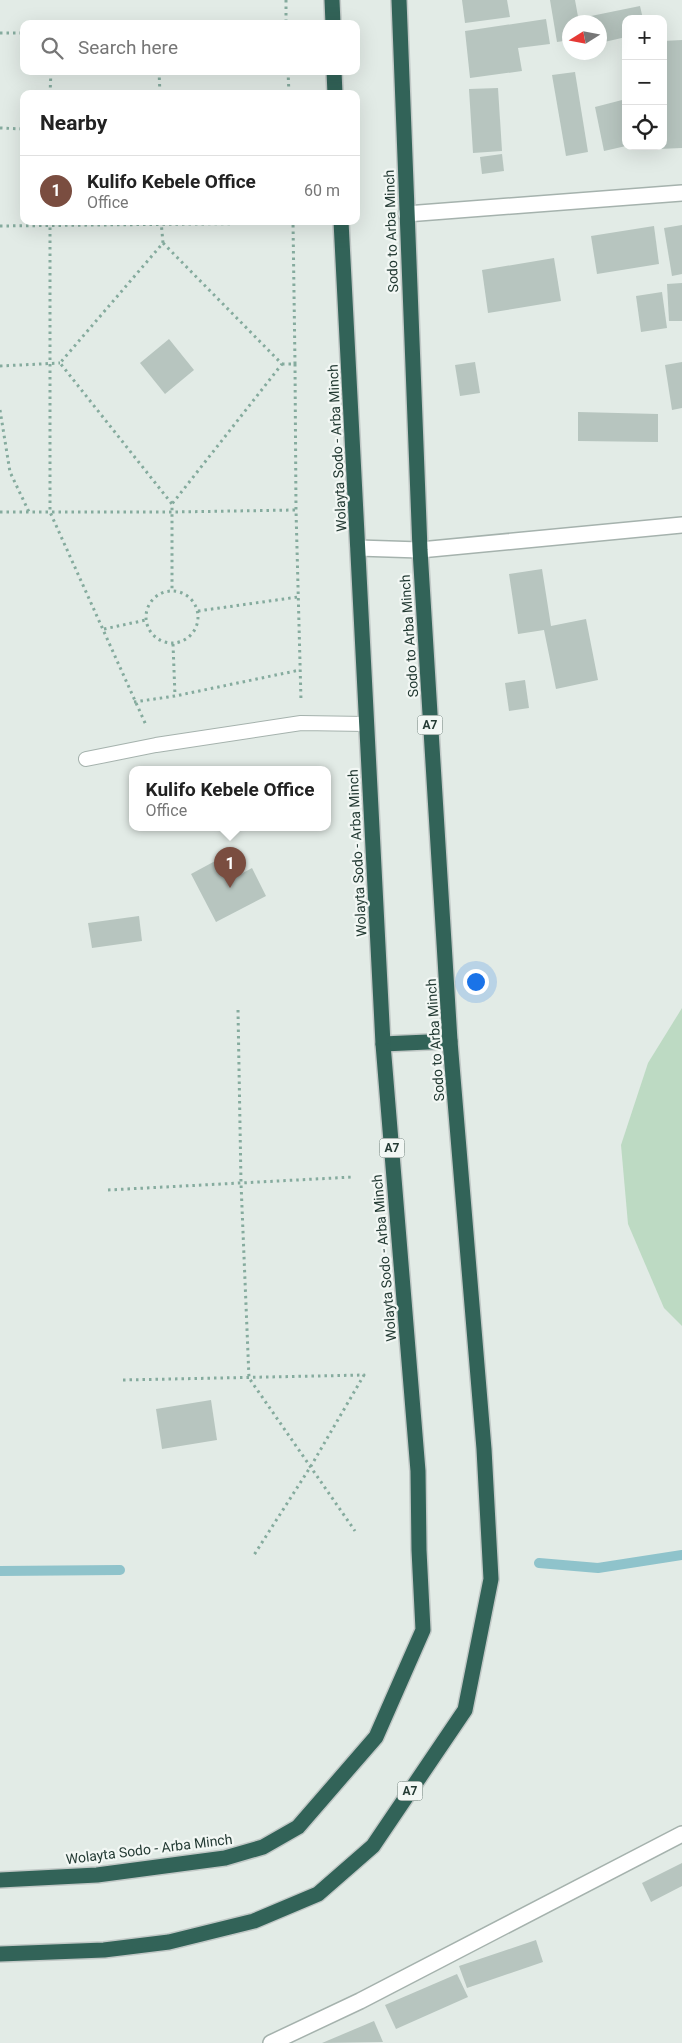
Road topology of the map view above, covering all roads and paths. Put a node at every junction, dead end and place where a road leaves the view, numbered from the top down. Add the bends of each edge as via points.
1 (286, 0) edge
2 (332, 0) edge
3 (399, 0) edge
4 (286, 20) edge
5 (333, 20) edge
6 (0, 33) edge
7 (20, 33) edge
8 (51, 75) edge
9 (159, 75) edge
10 (288, 75) edge
11 (334, 75) edge
12 (50, 90) edge
13 (160, 90) edge
14 (289, 90) edge
15 (335, 90) edge
16 (0, 128) edge
17 (20, 129) edge
18 (682, 193) edge
19 (406, 214) junction
20 (20, 225) edge
21 (50, 225) edge
22 (161, 225) edge
23 (293, 225) edge
24 (341, 225) edge
25 (0, 226) edge
26 (163, 243) junction
27 (48, 364) junction
28 (60, 364) junction
29 (282, 364) junction
30 (295, 364) junction
31 (0, 366) edge
32 (0, 410) edge
33 (172, 504) junction
34 (296, 510) junction
35 (0, 512) edge
36 (29, 512) junction
37 (50, 512) junction
38 (172, 512) junction
39 (682, 525) edge
40 (358, 548) junction
41 (420, 550) junction
42 (172, 591) junction
43 (298, 597) junction
44 (198, 611) junction
45 (146, 620) junction
46 (104, 629) junction
47 (173, 644) junction
48 (300, 670) junction
49 (175, 696) junction
50 (134, 702) junction
51 (301, 723) junction
52 (366, 724) junction
53 (156, 745) junction
54 (86, 759) dead end
55 (238, 1010) dead end
56 (450, 1041) junction
57 (383, 1044) junction
58 (353, 1177) dead end
59 (241, 1183) junction
60 (108, 1190) dead end
61 (249, 1378) junction
62 (123, 1380) dead end
63 (311, 1466) junction
64 (355, 1531) dead end
65 (254, 1555) dead end
66 (682, 1834) edge
67 (0, 1880) edge
68 (0, 1954) edge
69 (271, 2043) edge

1 - 4 path
2 - 5 highway
3 - 19 highway, Sodo to Arba Minch / A7
6 - 7 path
8 - 12 path
9 - 13 path
10 - 14 path
11 - 15 highway
16 - 17 path
18 - 19 street
19 - 41 highway, Sodo to Arba Minch / A7
20 - 25 path
21 - 27 path
22 - 26 path
23 - 30 path
24 - 40 highway, Wolayta Sodo - Arba Minch / A7
26 - 28 path
26 - 29 path
27 - 28 path
27 - 31 path
27 - 37 path
28 - 33 path
29 - 30 path
29 - 33 path
30 - 34 path
32 - 36 path via 10,472
33 - 38 path
34 - 38 path
34 - 43 path
35 - 36 path
36 - 37 path
37 - 38 path
37 - 46 path
38 - 42 path
39 - 41 street
40 - 41 street
40 - 52 highway, Wolayta Sodo - Arba Minch / A7
41 - 56 highway, Sodo to Arba Minch / A7
42 - 44 path via 188,596
42 - 45 path via 155,596
43 - 44 path
43 - 48 path
44 - 47 path via 199,619 193,633 188,639
45 - 46 path
45 - 47 path via 158,639
46 - 50 path
47 - 49 path
48 - 49 path
48 - 51 path
49 - 50 path
50 - 53 path
51 - 52 lane
51 - 53 lane
52 - 57 highway, Wolayta Sodo - Arba Minch / A7
53 - 54 lane
55 - 59 path
56 - 57 highway
56 - 68 highway, Sodo to Arba Minch / A7 via 484,1449 491,1580 465,1710 373,1846 318,1894 254,1921 169,1942 104,1950
57 - 67 highway, Wolayta Sodo - Arba Minch / A7 via 418,1471 423,1630 376,1737 298,1828 263,1847 226,1858 97,1875
58 - 59 path
59 - 60 path
59 - 61 path
61 - 62 path
61 - 63 path
61 - 63 path via 364,1375
63 - 64 path
63 - 65 path
66 - 69 street via 360,2002

